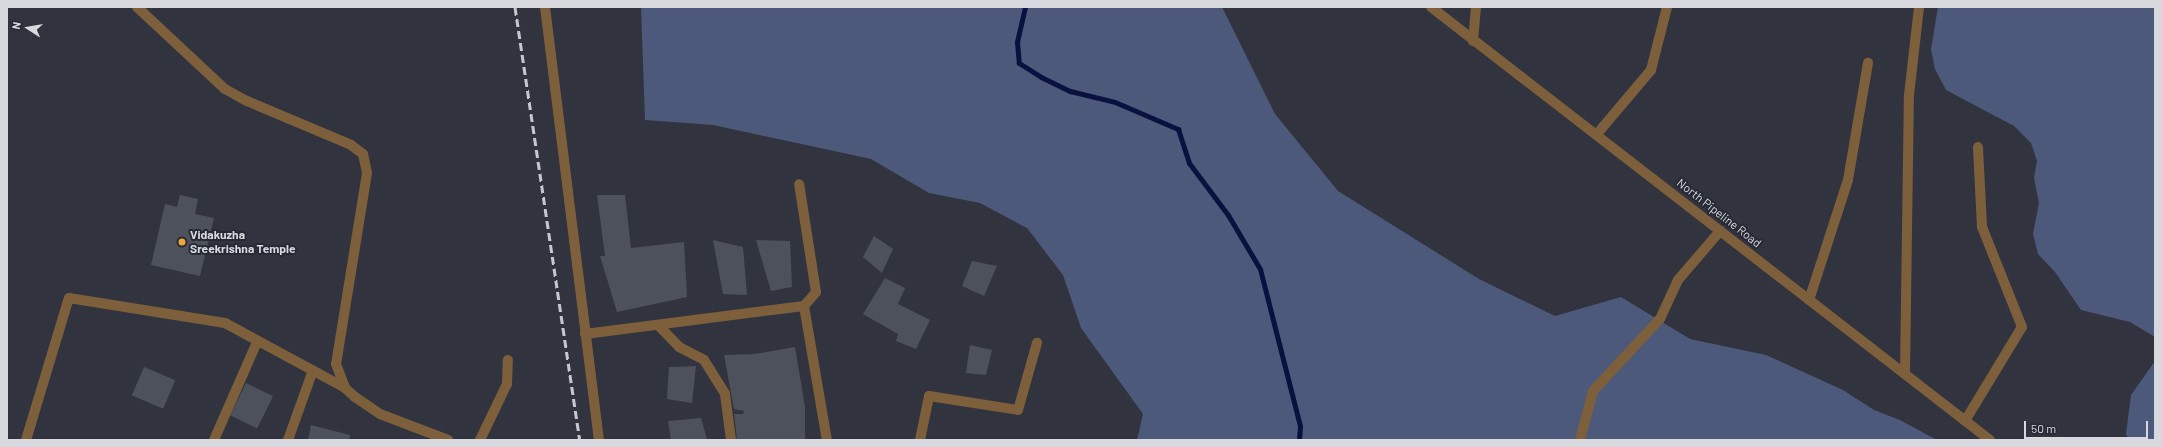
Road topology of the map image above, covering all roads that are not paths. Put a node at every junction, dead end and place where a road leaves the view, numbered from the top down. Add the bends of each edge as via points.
1 (138, 7) edge
2 (545, 7) edge
3 (1431, 7) edge
4 (1476, 7) edge
5 (1667, 7) edge
6 (1919, 7) edge
7 (1473, 41) junction
8 (1868, 63) dead end
9 (1597, 134) junction
10 (1978, 147) dead end
11 (799, 184) dead end
12 (1720, 231) junction
13 (1809, 300) junction
14 (804, 306) junction
15 (658, 325) junction
16 (585, 334) junction
17 (257, 342) junction
18 (1037, 343) dead end
19 (508, 360) dead end
20 (313, 370) junction
21 (1905, 374) junction
22 (344, 388) junction
23 (1965, 421) junction
24 (26, 440) edge
25 (214, 440) edge
26 (288, 440) edge
27 (448, 440) edge
28 (480, 440) edge
29 (599, 440) edge
30 (731, 440) edge
31 (827, 440) edge
32 (920, 440) edge
33 (1580, 440) edge
34 (1990, 440) edge

1 - 22 street via 225,89 247,101 351,145 363,154 366,173 336,364
2 - 16 street
3 - 7 street, North Pipeline Road
4 - 7 street
5 - 9 street via 1651,70
6 - 21 street via 1908,95
7 - 9 street, North Pipeline Road
8 - 13 street via 1848,180
9 - 12 street, North Pipeline Road
10 - 23 street via 1982,227 2022,327
11 - 14 street via 816,292
12 - 13 street, North Pipeline Road
12 - 33 street via 1678,280 1660,319 1593,391
13 - 21 street, North Pipeline Road
14 - 15 street
14 - 31 street
15 - 16 street
15 - 30 street via 679,347 704,360 725,394
16 - 29 street
17 - 20 street
17 - 24 street via 225,323 69,298
17 - 25 street
18 - 32 street via 1018,410 929,396
19 - 28 street via 507,384
20 - 22 street
20 - 26 street
21 - 23 street, North Pipeline Road
22 - 27 street via 380,414
23 - 34 street, North Pipeline Road

